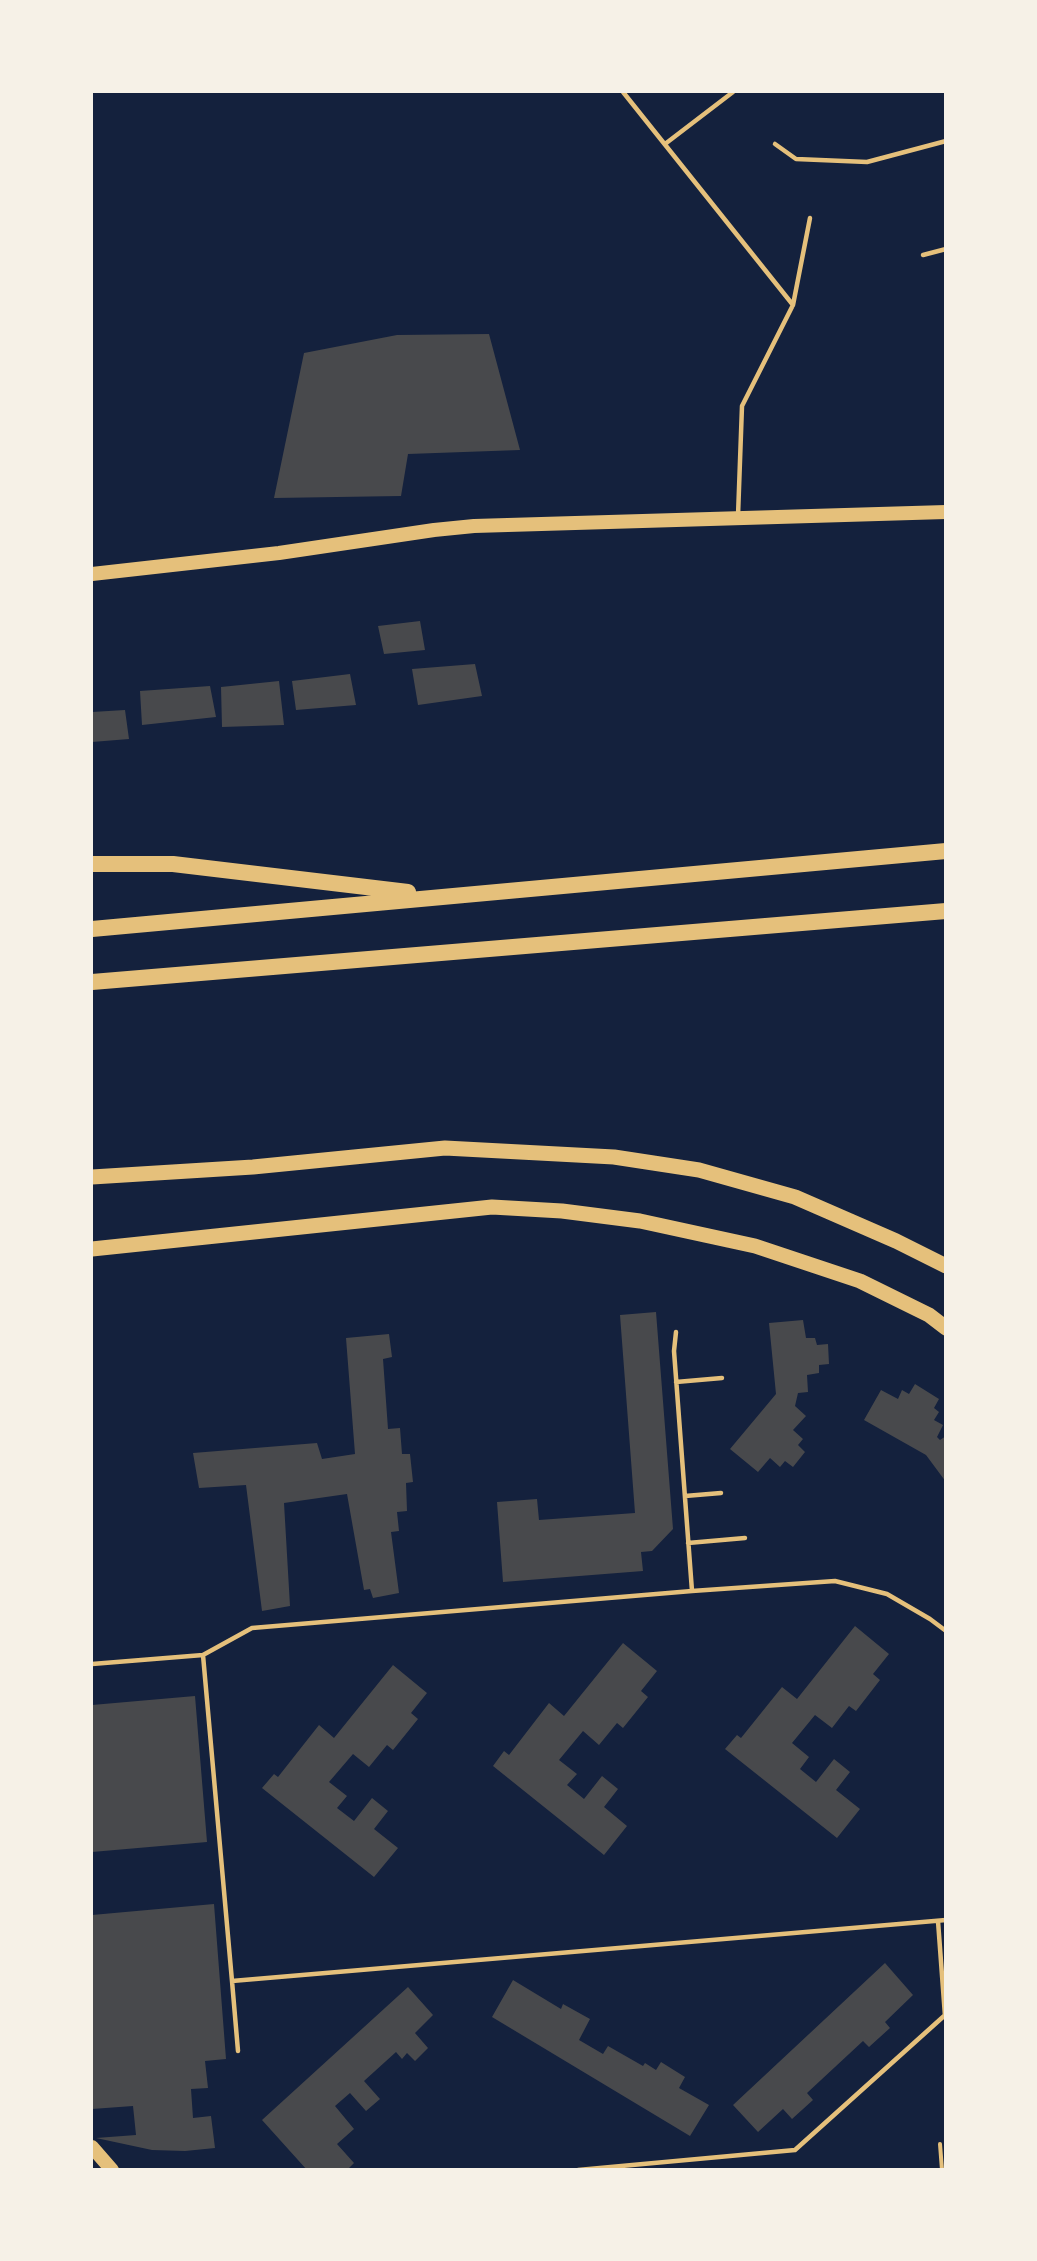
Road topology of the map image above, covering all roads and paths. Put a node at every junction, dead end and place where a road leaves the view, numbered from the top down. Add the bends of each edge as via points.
1 (623, 92) edge
2 (733, 92) edge
3 (945, 141) edge
4 (664, 144) junction
5 (775, 144) dead end
6 (810, 218) dead end
7 (945, 249) edge
8 (922, 255) dead end
9 (793, 305) junction
10 (945, 513) edge
11 (738, 518) junction
12 (92, 574) edge
13 (945, 851) edge
14 (92, 864) edge
15 (442, 896) junction
16 (945, 911) edge
17 (92, 928) edge
18 (92, 982) edge
19 (92, 1177) edge
20 (92, 1249) edge
21 (945, 1266) edge
22 (945, 1328) edge
23 (676, 1332) dead end
24 (722, 1378) dead end
25 (676, 1382) junction
26 (721, 1493) dead end
27 (685, 1496) junction
28 (745, 1538) dead end
29 (688, 1543) junction
30 (692, 1591) junction
31 (945, 1631) edge
32 (203, 1655) junction
33 (92, 1664) edge
34 (945, 1920) edge
35 (938, 1921) junction
36 (232, 1981) junction
37 (945, 2016) edge
38 (238, 2051) dead end
39 (940, 2144) dead end
40 (92, 2147) edge
41 (112, 2169) edge
42 (578, 2169) edge
43 (942, 2169) edge

1 - 4 lane
2 - 4 lane
3 - 5 lane via 867,162 796,159
4 - 9 lane
6 - 9 lane
7 - 8 lane
9 - 11 lane via 742,406
10 - 11 main road
11 - 12 main road via 474,526
13 - 15 highway
14 - 15 highway via 173,864
15 - 17 highway
16 - 18 highway
19 - 21 highway via 253,1167 445,1148 614,1157 699,1170 795,1197
20 - 22 highway via 492,1207 562,1211 640,1221 756,1246 860,1281 929,1315
23 - 25 lane
24 - 25 lane
25 - 27 lane
26 - 27 lane
27 - 29 lane
28 - 29 lane
29 - 30 lane
30 - 31 lane via 835,1581 887,1594
30 - 32 lane via 252,1628
32 - 33 lane
32 - 36 lane
34 - 35 lane
35 - 36 lane
35 - 37 lane
36 - 38 lane
37 - 42 lane via 795,2150
39 - 43 path
40 - 41 main road

